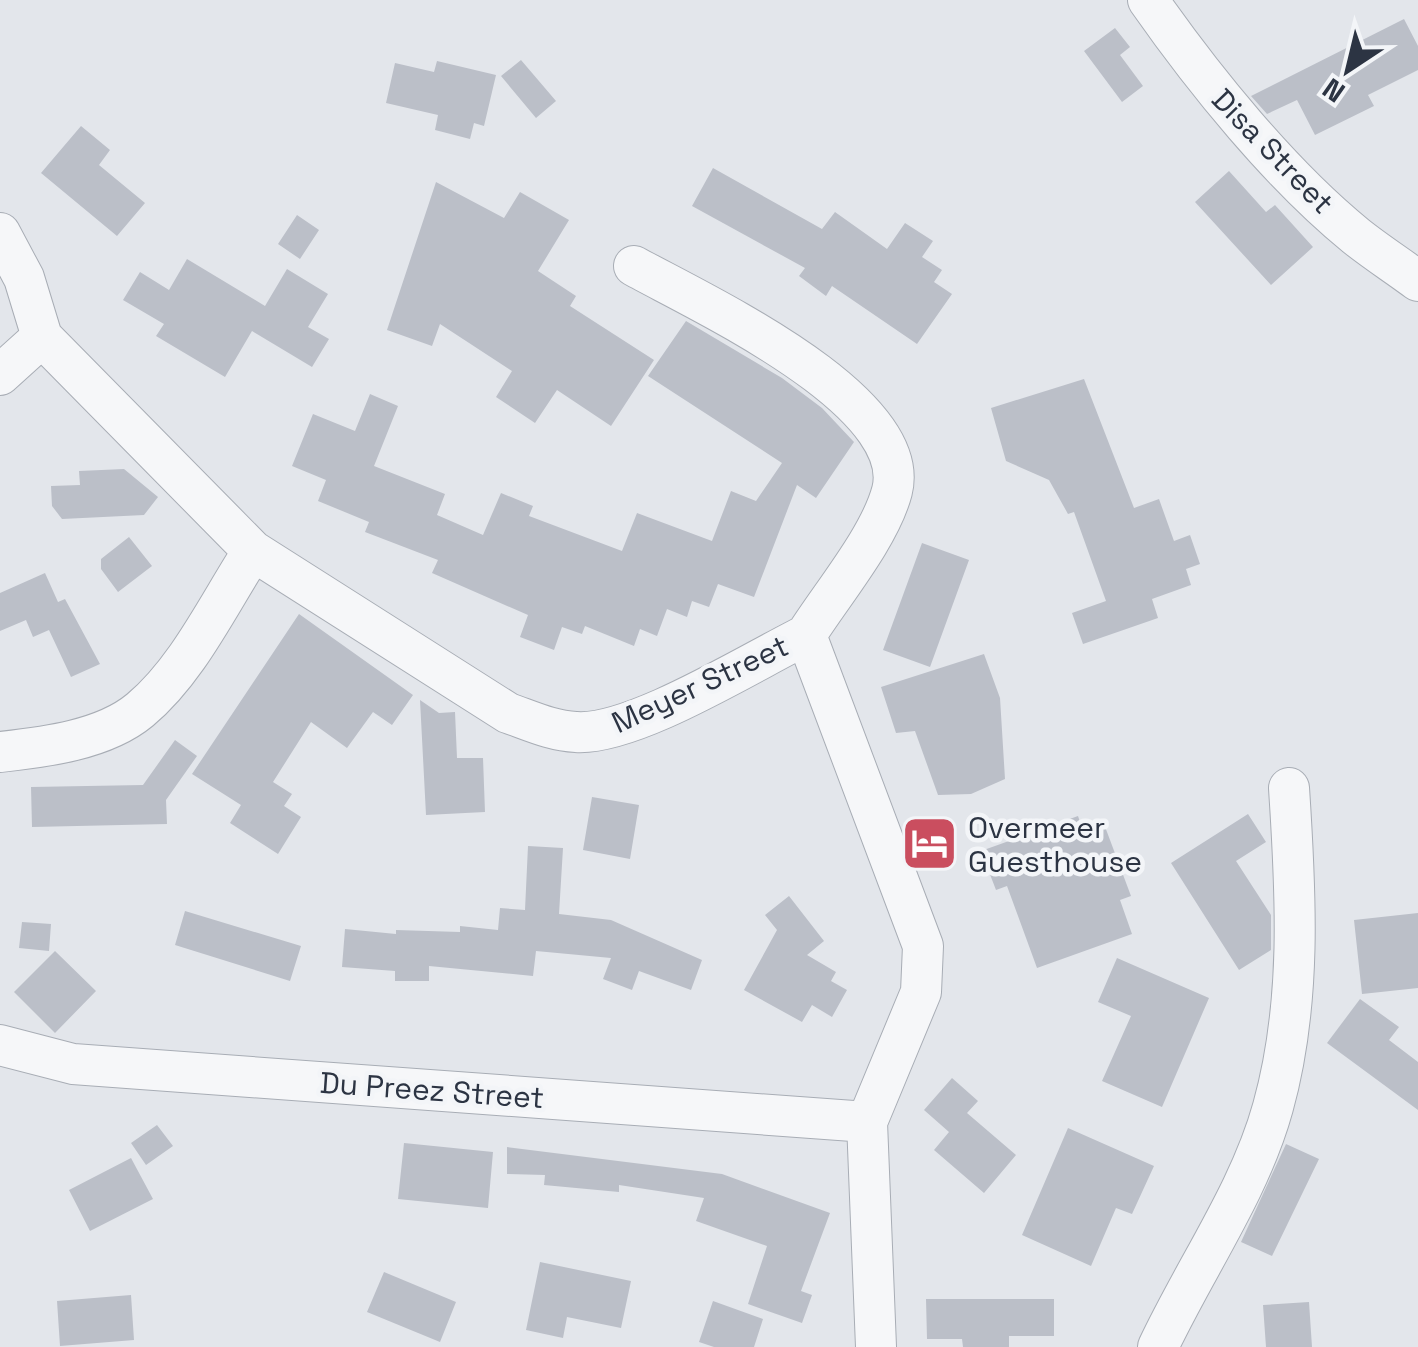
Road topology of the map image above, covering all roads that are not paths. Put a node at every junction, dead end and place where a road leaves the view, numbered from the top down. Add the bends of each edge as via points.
1 (1148, 0) edge
2 (0, 233) edge
3 (634, 266) dead end
4 (1418, 281) edge
5 (42, 338) junction
6 (0, 375) edge
7 (253, 552) junction
8 (806, 636) junction
9 (0, 752) edge
10 (1289, 788) dead end
11 (0, 1045) edge
12 (867, 1122) junction
13 (876, 1347) edge
14 (1158, 1347) edge

1 - 4 street, Disa Street via 1204,80 1296,176 1355,235
2 - 5 street, Meyer Street via 24,278
3 - 8 street via 820,376 857,404 887,442 894,464 884,513
5 - 6 street
5 - 7 street, Meyer Street
7 - 8 street, Meyer Street via 508,713 565,731 619,728
7 - 9 street via 168,682 138,712 44,747
8 - 12 street, Meyer Street via 924,946 921,992
10 - 14 street via 1292,997 1274,1106 1248,1172
11 - 12 street, Du Preez Street via 74,1064
12 - 13 street, Meyer Street

